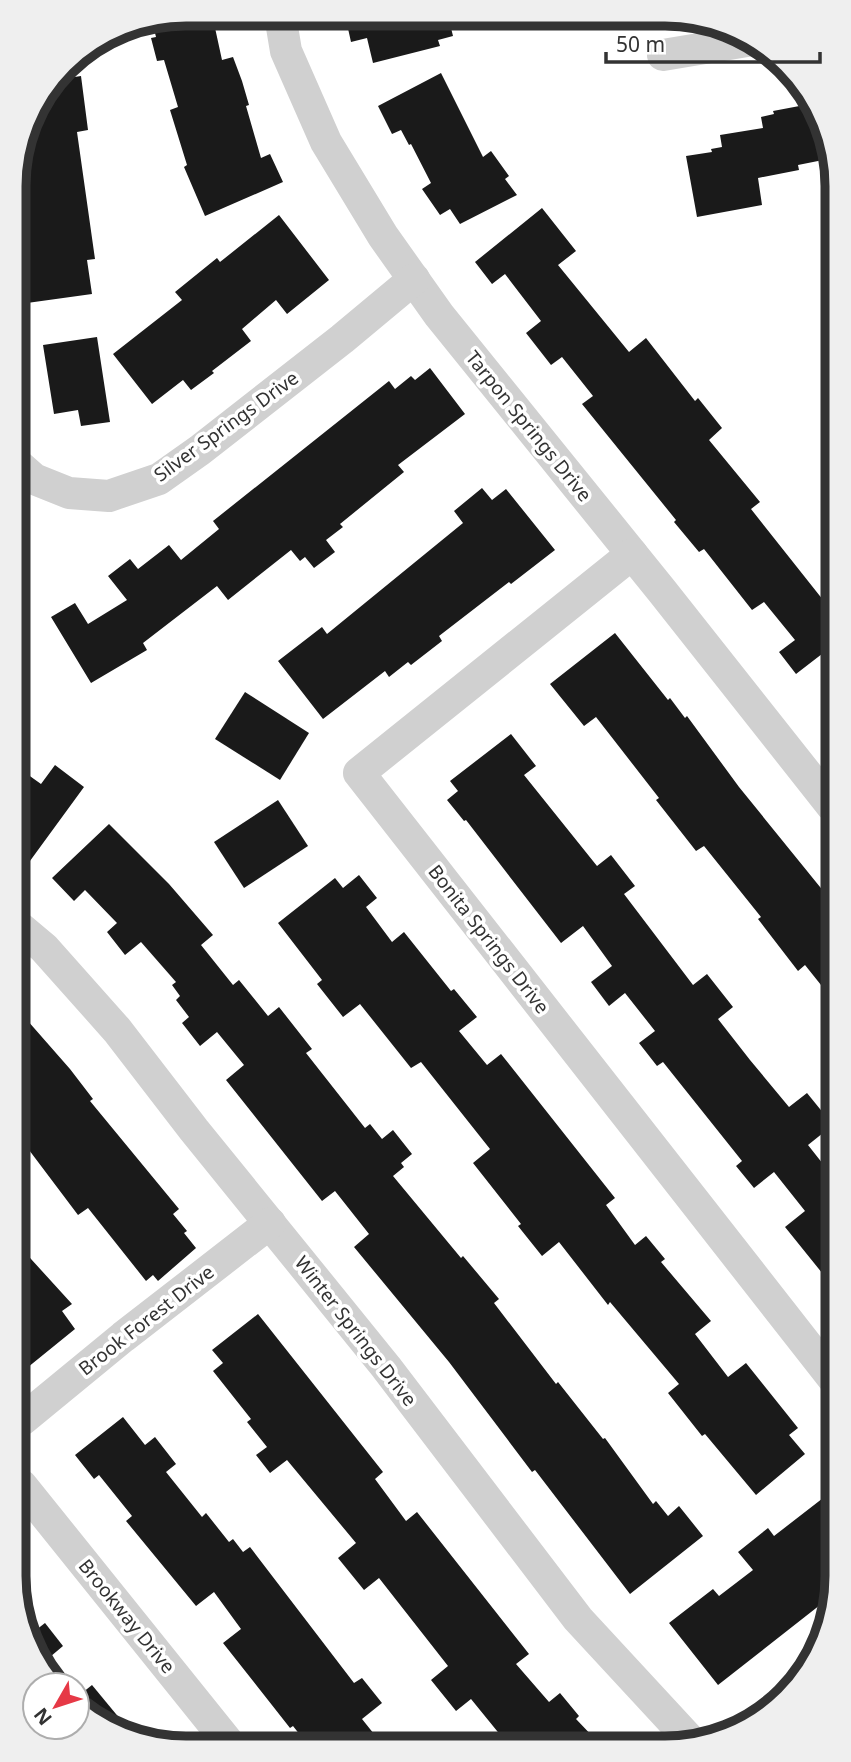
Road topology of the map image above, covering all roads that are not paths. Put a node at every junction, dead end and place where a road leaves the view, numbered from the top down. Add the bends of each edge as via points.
1 (281, 27) edge
2 (736, 43) edge
3 (663, 55) dead end
4 (414, 279) junction
5 (27, 473) edge
6 (632, 554) junction
7 (825, 797) edge
8 (26, 933) edge
9 (270, 1223) junction
10 (824, 1367) edge
11 (26, 1417) edge
12 (26, 1491) edge
13 (684, 1734) edge
14 (223, 1736) edge

1 - 4 street, Tarpon Springs Drive via 286,51 326,142
2 - 3 street
4 - 5 street, Silver Springs Drive via 159,479 109,496 69,493
4 - 6 street, Tarpon Springs Drive
6 - 7 street, Tarpon Springs Drive
6 - 10 street, Bonita Springs Drive via 359,773
8 - 9 street, Winter Springs Drive via 117,1030
9 - 11 street, Brook Forest Drive
9 - 13 street, Winter Springs Drive via 578,1619
12 - 14 street, Brookway Drive

